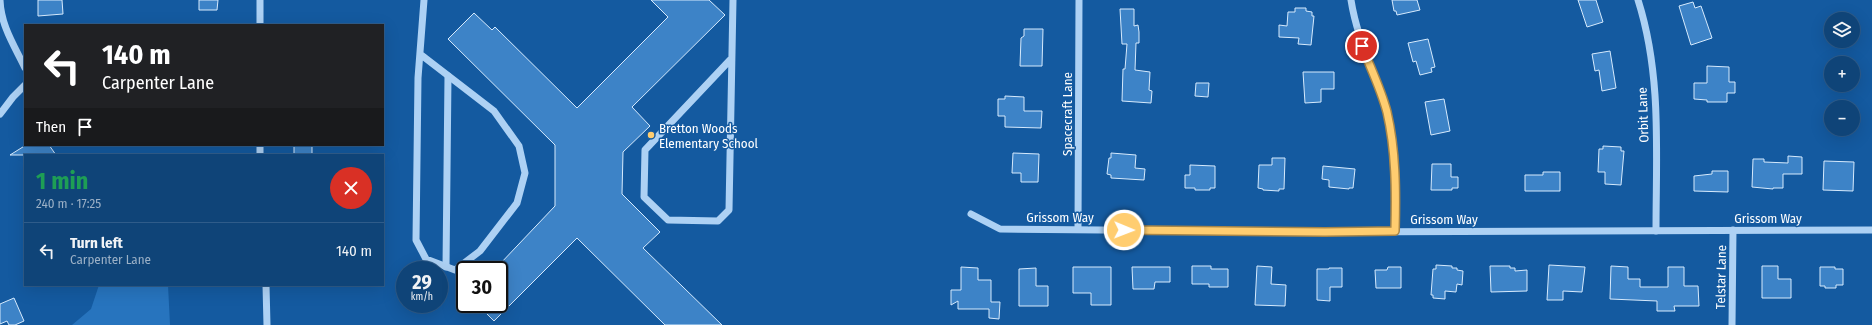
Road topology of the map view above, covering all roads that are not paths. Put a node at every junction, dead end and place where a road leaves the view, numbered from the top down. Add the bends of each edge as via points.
1 (0, 0) edge
2 (260, 0) edge
3 (424, 0) edge
4 (733, 0) edge
5 (1080, 0) edge
6 (1351, 0) edge
7 (1638, 0) edge
8 (260, 24) edge
9 (420, 54) junction
10 (730, 60) junction
11 (24, 66) edge
12 (448, 76) junction
13 (24, 86) edge
14 (0, 114) edge
15 (971, 214) dead end
16 (1078, 229) junction
17 (1733, 230) junction
18 (1872, 230) edge
19 (1395, 231) junction
20 (1656, 231) junction
21 (432, 261) edge
22 (446, 261) edge
23 (448, 267) edge
24 (266, 286) edge
25 (267, 325) edge
26 (1732, 325) edge

1 - 11 street via 0,13 9,38
2 - 8 street
3 - 9 street
4 - 10 street
5 - 16 street, Spacecraft Lane
6 - 19 street via 1362,46 1386,110 1392,138 1396,175
7 - 20 street, Orbit Lane via 1645,22 1654,77
9 - 12 street
9 - 21 street via 416,240 426,259
10 - 10 street via 729,210 718,221 668,220 644,197 645,150
12 - 22 street
12 - 23 street via 494,111 519,146 525,173 517,203 480,252 455,270
13 - 14 street
15 - 16 street, Grissom Way via 1000,229
16 - 19 street, Grissom Way
17 - 18 street, Grissom Way
17 - 20 street, Grissom Way
17 - 26 street, Telstar Lane
19 - 20 street, Grissom Way
24 - 25 street

